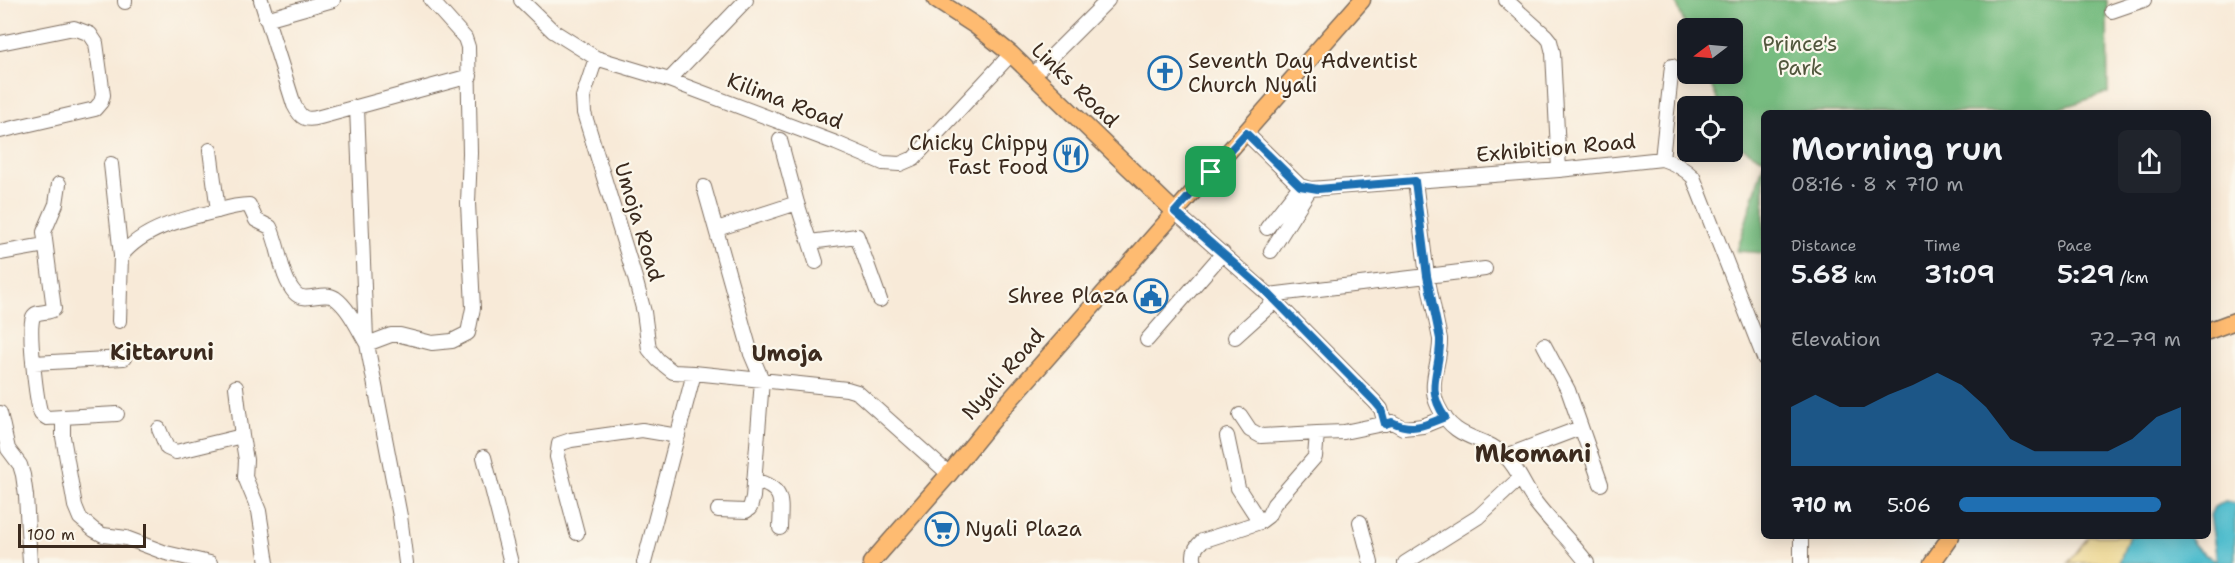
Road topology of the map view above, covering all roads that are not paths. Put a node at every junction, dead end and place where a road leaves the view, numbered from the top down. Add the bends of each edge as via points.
1 (261, 0) edge
2 (333, 0) edge
3 (431, 0) edge
4 (521, 0) edge
5 (746, 0) edge
6 (936, 0) edge
7 (1108, 0) edge
8 (1362, 0) edge
9 (1506, 0) edge
10 (2144, 0) edge
11 (2112, 11) dead end
12 (266, 19) junction
13 (0, 43) edge
14 (1011, 54) junction
15 (596, 58) junction
16 (1672, 66) dead end
17 (1033, 75) junction
18 (470, 76) junction
19 (669, 80) junction
20 (357, 107) junction
21 (0, 131) edge
22 (1246, 133) junction
23 (780, 140) dead end
24 (210, 150) dead end
25 (1662, 159) junction
26 (111, 164) dead end
27 (1559, 170) junction
28 (1415, 181) junction
29 (59, 184) dead end
30 (704, 187) dead end
31 (1305, 187) junction
32 (797, 203) junction
33 (218, 211) junction
34 (1175, 212) junction
35 (1267, 228) dead end
36 (717, 229) junction
37 (810, 242) junction
38 (45, 245) junction
39 (1272, 251) dead end
40 (1223, 253) junction
41 (0, 254) edge
42 (121, 256) junction
43 (816, 262) dead end
44 (1485, 269) dead end
45 (1427, 276) junction
46 (1272, 298) junction
47 (880, 300) dead end
48 (119, 321) dead end
49 (2235, 321) edge
50 (2211, 330) edge
51 (1235, 337) dead end
52 (1148, 340) dead end
53 (367, 344) junction
54 (1544, 345) dead end
55 (1761, 350) edge
56 (124, 358) dead end
57 (34, 363) junction
58 (694, 374) junction
59 (762, 380) junction
60 (236, 387) dead end
61 (0, 413) edge
62 (117, 414) dead end
63 (1240, 415) dead end
64 (63, 417) junction
65 (1445, 417) junction
66 (1385, 424) junction
67 (1580, 428) junction
68 (159, 429) dead end
69 (1317, 433) junction
70 (242, 436) junction
71 (678, 436) junction
72 (1227, 436) dead end
73 (1506, 456) junction
74 (484, 457) dead end
75 (949, 474) junction
76 (1520, 478) junction
77 (754, 480) junction
78 (1601, 484) dead end
79 (718, 510) dead end
80 (1260, 522) junction
81 (1360, 522) dead end
82 (780, 528) dead end
83 (577, 533) dead end
84 (1801, 539) edge
85 (1949, 539) edge
86 (165, 558) edge
87 (878, 561) edge
88 (30, 563) edge
89 (210, 563) edge
90 (267, 563) edge
91 (406, 563) edge
92 (511, 563) edge
93 (644, 563) edge
94 (1195, 563) edge
95 (1371, 563) edge
96 (1405, 563) edge
97 (1587, 563) edge
98 (1801, 563) edge
99 (1932, 563) edge

1 - 12 street
2 - 12 street
3 - 18 street via 465,38
4 - 15 street, Kilima Road via 553,31
5 - 19 street
6 - 14 main road, Links Road
7 - 17 street
8 - 22 main road, Nyali Road
9 - 27 street via 1550,41
10 - 11 street
12 - 20 street via 299,115 310,120
13 - 21 street via 74,28 90,34 96,43 103,95 95,109
14 - 17 main road, Links Road
14 - 19 street, Kilima Road via 914,158 900,164 883,163
15 - 19 street, Kilima Road
15 - 58 street, Umoja Road via 583,97 584,113 635,278 649,349 673,372
16 - 25 street
17 - 34 main road, Links Road
18 - 20 street
18 - 53 street via 470,328 452,341 432,343 392,335
20 - 53 street
22 - 31 street
22 - 34 main road, Nyali Road
23 - 32 street
24 - 33 street
25 - 27 street, Exhibition Road
25 - 55 street, Exhibition Road via 1694,177
26 - 42 street
27 - 28 street, Exhibition Road
28 - 31 street, Exhibition Road
28 - 45 street
29 - 38 street via 44,232
30 - 36 street
31 - 35 street
31 - 39 street
32 - 36 street
32 - 37 street
33 - 42 street via 179,220 157,230 131,245
33 - 53 street via 251,206 256,220 270,227 293,291 303,297 336,298
34 - 40 street
34 - 75 main road, Nyali Road
36 - 59 street via 751,354
37 - 43 street
37 - 47 street via 857,236
38 - 41 street
38 - 57 street via 54,309 33,317
40 - 46 street
40 - 52 street
42 - 48 street
44 - 45 street
45 - 46 street
45 - 65 street via 1440,339 1434,394
46 - 51 street
46 - 66 street via 1375,402
49 - 50 main road
53 - 91 street
54 - 67 street via 1568,390
56 - 57 street
57 - 64 street via 41,414 47,418
58 - 59 street, Umoja Road
58 - 71 street
59 - 75 street, Umoja Road via 856,392
59 - 77 street
60 - 70 street
61 - 88 street via 8,450 20,465 22,475
62 - 64 street
63 - 69 street via 1250,430 1261,436
64 - 86 street via 63,437 80,518 103,535 126,538
65 - 66 street via 1414,428
65 - 73 street via 1458,433
66 - 69 street
67 - 73 street
67 - 78 street
68 - 70 street via 167,448 176,452
69 - 80 street via 1315,457
70 - 90 street via 247,484 259,511
71 - 83 street via 642,430 559,444 557,458
71 - 93 street
72 - 80 street via 1238,488
73 - 76 street
74 - 92 street
75 - 87 main road, Nyali Road
76 - 96 street via 1478,517
76 - 97 street
77 - 79 street via 750,508
77 - 82 street via 768,484 778,493
80 - 94 street via 1202,541 1195,547
81 - 95 street
84 - 98 street
85 - 99 main road
86 - 89 street

